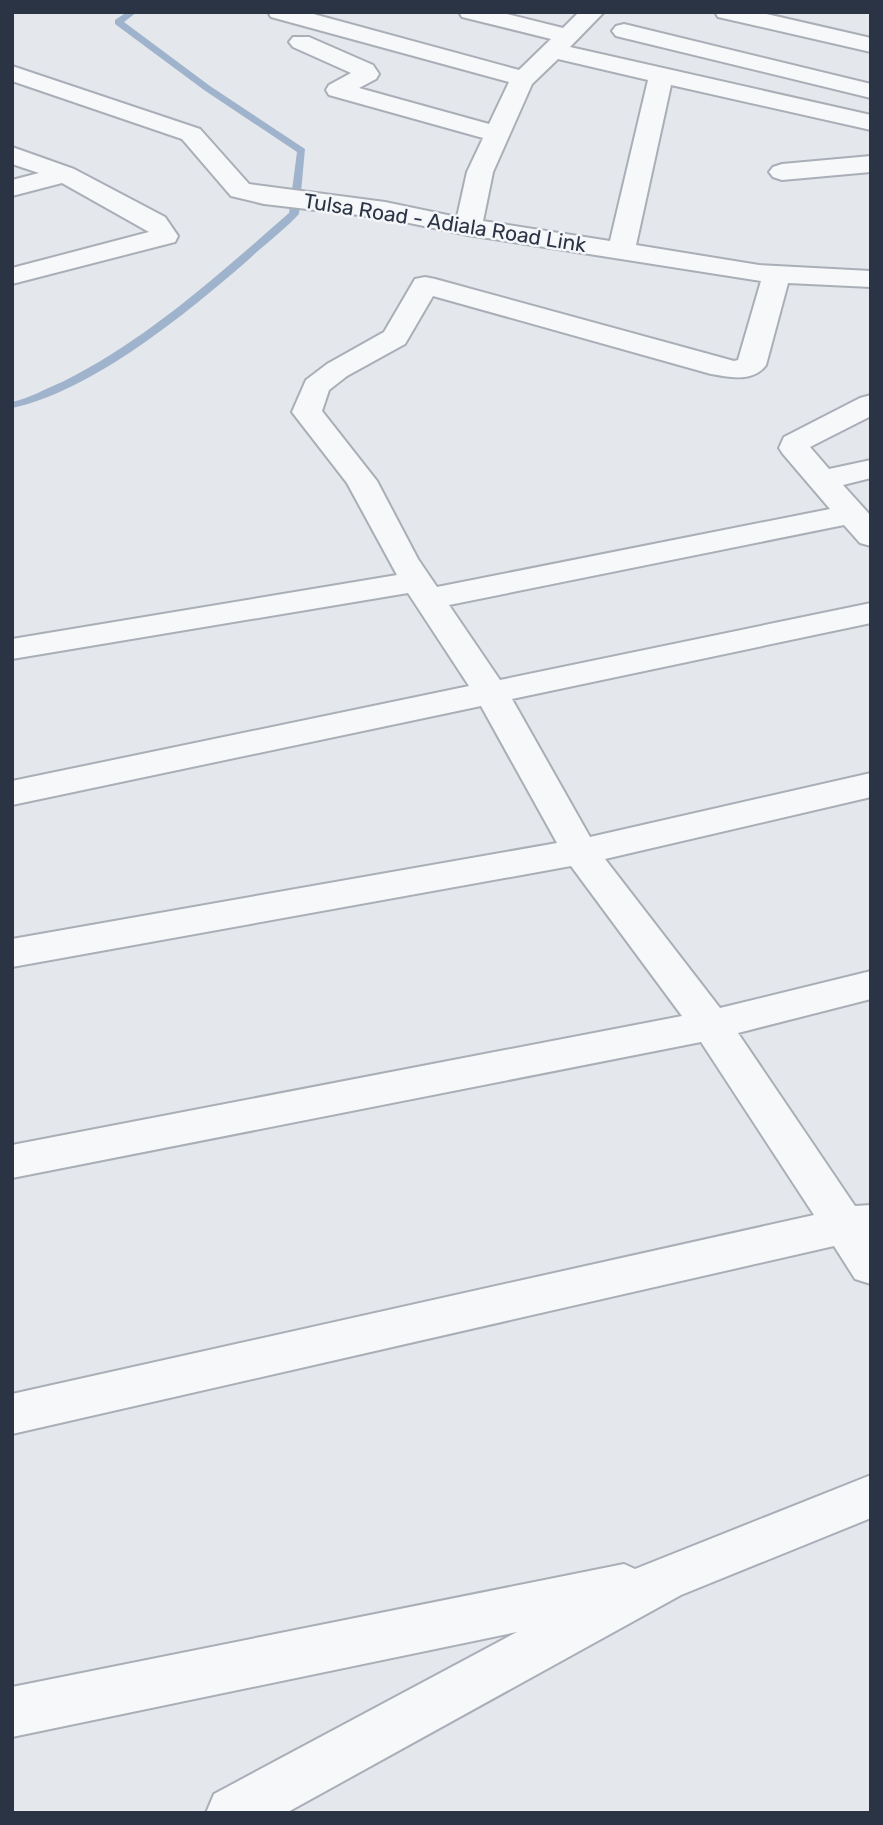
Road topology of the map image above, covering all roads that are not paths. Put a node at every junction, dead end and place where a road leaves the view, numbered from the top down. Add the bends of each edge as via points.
1 (279, 12) edge
2 (470, 12) edge
3 (593, 12) edge
4 (726, 12) edge
5 (624, 31) dead end
6 (301, 42) dead end
7 (560, 44) junction
8 (871, 45) edge
9 (12, 73) edge
10 (661, 76) junction
11 (523, 78) junction
12 (871, 91) edge
13 (871, 123) edge
14 (497, 134) junction
15 (12, 155) edge
16 (871, 164) edge
17 (782, 172) dead end
18 (65, 174) junction
19 (12, 188) edge
20 (468, 227) junction
21 (621, 252) junction
22 (777, 274) junction
23 (12, 276) edge
24 (871, 279) edge
25 (871, 404) edge
26 (871, 469) edge
27 (822, 480) junction
28 (861, 525) edge
29 (423, 590) junction
30 (871, 613) edge
31 (12, 649) edge
32 (492, 694) junction
33 (871, 785) edge
34 (12, 793) edge
35 (580, 852) junction
36 (12, 953) edge
37 (871, 985) edge
38 (711, 1026) junction
39 (12, 1162) edge
40 (858, 1224) edge
41 (871, 1266) edge
42 (12, 1414) edge
43 (871, 1496) edge
44 (663, 1579) junction
45 (12, 1713) edge
46 (233, 1813) edge

1 - 11 street
2 - 7 street
3 - 7 street
4 - 8 street
5 - 12 street
6 - 14 street via 367,74 338,90
7 - 10 street
7 - 11 street
9 - 20 street, Tulsa Road - Adiala Road Link via 191,134 240,190
10 - 13 street
10 - 21 street
11 - 14 street
14 - 20 street via 480,172
15 - 18 street
16 - 17 street
18 - 19 street
18 - 23 street via 156,223 165,236
20 - 21 street, Tulsa Road - Adiala Road Link
21 - 22 street, Tulsa Road - Adiala Road Link
22 - 24 street, Tulsa Road - Adiala Road Link
22 - 29 street via 751,365 736,370 425,285 395,338 316,386 307,412 361,481
25 - 27 street via 795,443 794,448
26 - 27 street
27 - 28 street
28 - 29 street
29 - 31 street
29 - 32 street
30 - 32 street
32 - 34 street
32 - 35 street
33 - 35 street
35 - 36 street
35 - 38 street
37 - 38 street
38 - 39 street
38 - 40 street
40 - 41 street
40 - 42 street
43 - 44 street
44 - 45 street
44 - 46 street

